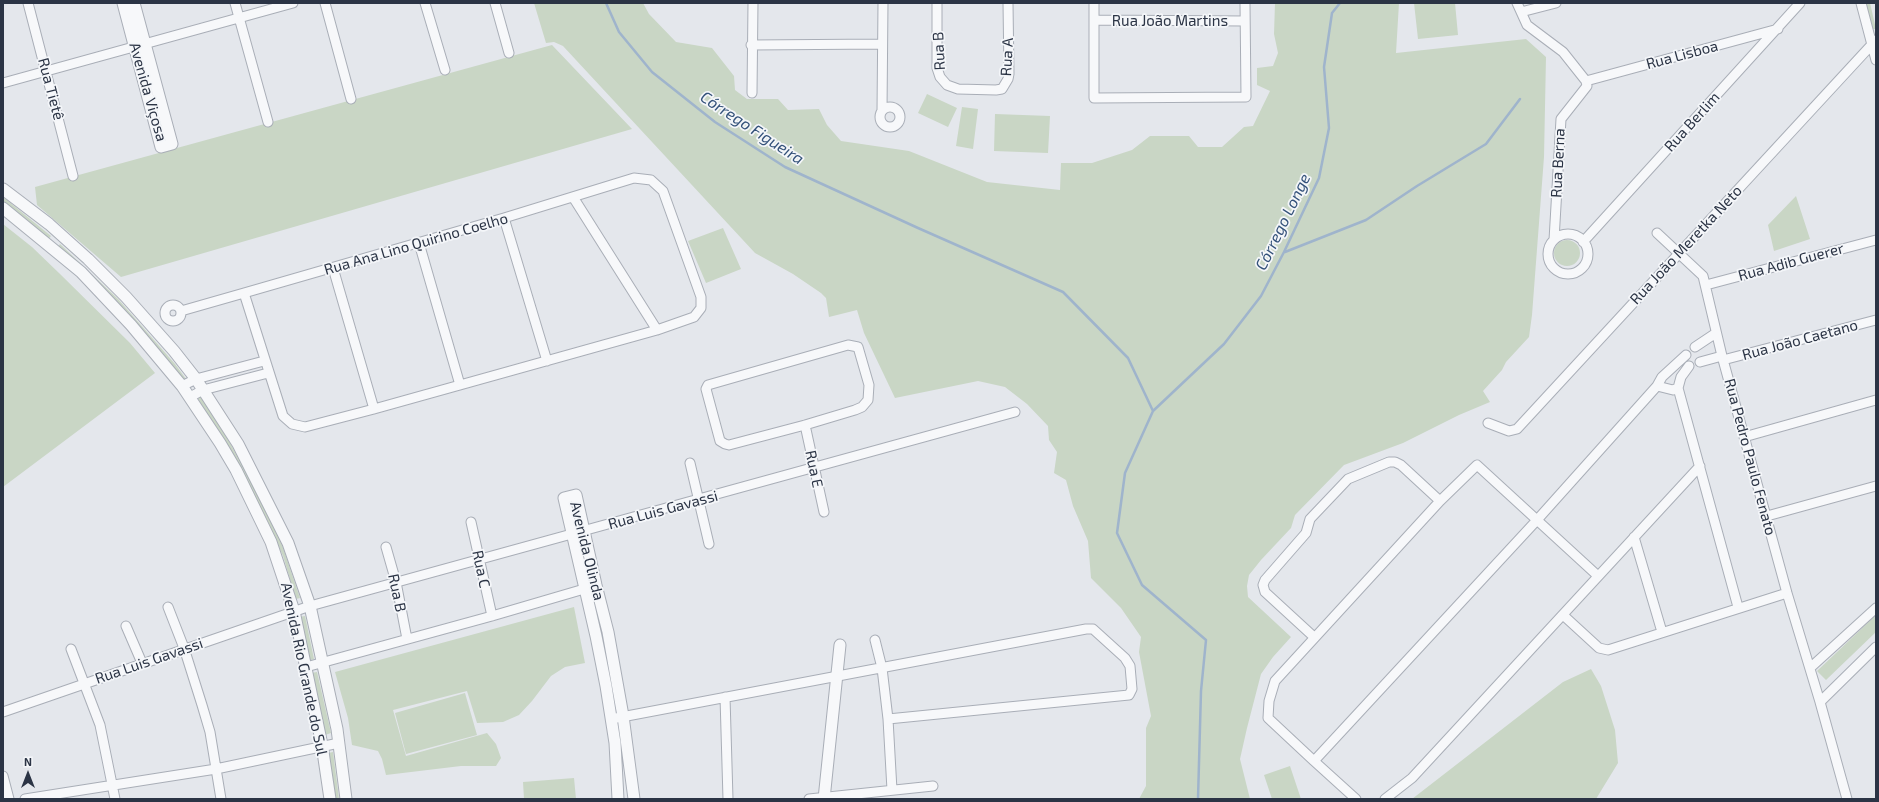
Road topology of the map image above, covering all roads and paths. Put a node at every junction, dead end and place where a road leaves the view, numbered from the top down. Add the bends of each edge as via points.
1 (28, 3) edge
2 (123, 3) edge
3 (134, 3) edge
4 (235, 3) edge
5 (293, 3) edge
6 (325, 3) edge
7 (426, 3) edge
8 (495, 3) edge
9 (753, 3) edge
10 (883, 3) edge
11 (937, 3) edge
12 (1008, 3) edge
13 (1094, 3) edge
14 (1245, 3) edge
15 (1517, 3) edge
16 (1556, 3) edge
17 (1800, 3) edge
18 (1861, 3) edge
19 (1521, 12) junction
20 (240, 18) junction
21 (1094, 20) junction
22 (1245, 22) junction
23 (1778, 29) junction
24 (1874, 42) edge
25 (882, 44) junction
26 (139, 46) junction
27 (751, 46) junction
28 (509, 53) dead end
29 (1876, 60) edge
30 (446, 70) dead end
31 (46, 71) junction
32 (1586, 81) junction
33 (3, 82) edge
34 (958, 89) joint
35 (752, 93) dead end
36 (351, 99) dead end
37 (887, 109) dead end
38 (268, 122) dead end
39 (73, 176) dead end
40 (3, 189) edge
41 (573, 197) junction
42 (3, 208) edge
43 (504, 218) junction
44 (1657, 233) dead end
45 (60, 234) junction
46 (1554, 240) junction
47 (1876, 240) edge
48 (1583, 242) junction
49 (419, 243) junction
50 (49, 246) junction
51 (1679, 252) junction
52 (333, 268) junction
53 (1706, 285) junction
54 (244, 293) junction
55 (181, 311) dead end
56 (1876, 320) edge
57 (657, 330) junction
58 (1716, 333) junction
59 (1696, 347) dead end
60 (1722, 358) junction
61 (264, 361) junction
62 (547, 361) junction
63 (1700, 362) dead end
64 (268, 373) junction
65 (196, 379) junction
66 (460, 385) junction
67 (182, 386) junction
68 (1658, 386) junction
69 (1678, 388) junction
70 (203, 390) junction
71 (190, 397) junction
72 (1876, 400) edge
73 (374, 409) junction
74 (1015, 412) dead end
75 (1488, 424) dead end
76 (804, 425) junction
77 (1744, 437) junction
78 (690, 463) dead end
79 (1700, 466) junction
80 (814, 468) junction
81 (1876, 486) edge
82 (699, 500) junction
83 (1440, 501) junction
84 (824, 512) dead end
85 (1767, 516) junction
86 (1537, 520) junction
87 (471, 522) dead end
88 (584, 531) junction
89 (572, 534) junction
90 (1634, 537) junction
91 (709, 544) dead end
92 (386, 547) dead end
93 (479, 560) junction
94 (1598, 576) junction
95 (396, 582) junction
96 (596, 586) junction
97 (585, 589) junction
98 (1787, 593) junction
99 (310, 606) junction
100 (168, 607) dead end
101 (1738, 607) junction
102 (1876, 608) edge
103 (294, 611) junction
104 (1563, 615) junction
105 (492, 616) junction
106 (126, 626) dead end
107 (1662, 632) junction
108 (1314, 637) junction
109 (407, 639) junction
110 (875, 640) dead end
111 (840, 645) dead end
112 (1876, 647) edge
113 (184, 648) junction
114 (71, 649) dead end
115 (323, 662) junction
116 (142, 663) junction
117 (306, 667) junction
118 (882, 668) junction
119 (1810, 668) junction
120 (837, 677) junction
121 (86, 683) junction
122 (725, 697) junction
123 (1820, 702) junction
124 (3, 712) edge
125 (623, 716) junction
126 (611, 719) junction
127 (888, 719) junction
128 (339, 743) junction
129 (322, 745) junction
130 (1314, 761) junction
131 (216, 769) junction
132 (3, 777) edge
133 (113, 784) junction
134 (933, 786) dead end
135 (892, 790) junction
136 (824, 798) edge
137 (8, 799) edge
138 (26, 799) edge
139 (115, 799) edge
140 (221, 799) edge
141 (330, 799) edge
142 (346, 799) edge
143 (618, 799) edge
144 (634, 799) edge
145 (728, 799) edge
146 (809, 799) edge
147 (1356, 799) edge
148 (1385, 799) edge
149 (1847, 799) edge

1 - 31 street, Rua Tietê
2 - 26 street, Avenida Viçosa
3 - 26 street, Avenida Viçosa
4 - 20 street
5 - 20 street
6 - 36 street
7 - 30 street
8 - 28 street
9 - 27 street
10 - 25 street
11 - 34 street, Rua B via 938,73 947,85
12 - 34 street, Rua A via 1009,74 1006,83 996,90
13 - 21 street
14 - 22 street
15 - 19 street
16 - 19 street
17 - 23 street, Rua Berlim
18 - 24 street
19 - 32 street via 1526,25 1563,52
20 - 26 street
20 - 38 street
21 - 22 street, Rua João Martins
21 - 22 street via 1094,98 1246,98
23 - 32 street, Rua Lisboa
23 - 48 street, Rua Berlim
24 - 29 street
24 - 51 street, Rua João Meretka Neto
25 - 27 street
25 - 37 street via 882,96
26 - 26 street, Avenida Viçosa via 161,147 172,144
26 - 31 street
27 - 35 street
31 - 33 street
31 - 39 street, Rua Tietê
32 - 46 street, Rua Berna via 1587,86 1561,119
40 - 45 street, Avenida Rio Grande do Sul
41 - 43 street, Rua Ana Lino Quirino Coelho
41 - 57 street
41 - 57 street, Rua Ana Lino Quirino Coelho via 634,178 651,180 663,191 702,297 702,308 694,317
42 - 50 street, Avenida Rio Grande do Sul
43 - 49 street, Rua Ana Lino Quirino Coelho
43 - 62 street
44 - 51 street, Rua Pedro Paulo Fenato
45 - 50 street
45 - 65 street, Avenida Rio Grande do Sul via 126,297
46 - 48 street via 1569,234
46 - 48 street, Rua Berna via 1550,246 1548,260 1563,274 1577,272 1586,262 1587,248
47 - 53 street, Rua Adib Guerer
49 - 52 street, Rua Ana Lino Quirino Coelho
49 - 66 street
50 - 67 street, Avenida Rio Grande do Sul via 104,295
51 - 53 street, Rua Pedro Paulo Fenato via 1703,276
51 - 75 street, Rua João Meretka Neto via 1516,429 1509,431
52 - 54 street, Rua Ana Lino Quirino Coelho
52 - 73 street
53 - 58 street, Rua Pedro Paulo Fenato
54 - 55 street, Rua Ana Lino Quirino Coelho
54 - 61 street
56 - 60 street, Rua João Caetano
57 - 62 street
58 - 59 street
58 - 60 street, Rua Pedro Paulo Fenato
60 - 63 street, Rua João Caetano
60 - 77 street, Rua Pedro Paulo Fenato
61 - 64 street
61 - 65 street
62 - 66 street
64 - 70 street
64 - 73 street via 283,416 292,424 304,427
65 - 67 street
65 - 70 street, Avenida Rio Grande do Sul
66 - 73 street
67 - 71 street, Avenida Rio Grande do Sul
68 - 69 street via 1673,390
68 - 69 street via 1662,377 1682,358 1687,368
68 - 86 street
69 - 79 street
70 - 71 street
70 - 99 street, Avenida Rio Grande do Sul via 238,444 276,517 296,562
71 - 103 street, Avenida Rio Grande do Sul via 220,443 255,507 272,542
72 - 77 street
74 - 80 street, Rua Luis Gavassi
76 - 76 street via 855,410 868,400 869,385 858,347 848,345 708,385 706,389 720,441 725,444
76 - 80 street, Rua E
77 - 85 street, Rua Pedro Paulo Fenato
78 - 82 street
79 - 90 street
79 - 101 street
80 - 82 street, Rua Luis Gavassi
80 - 84 street, Rua E
81 - 85 street
82 - 88 street, Rua Luis Gavassi
82 - 91 street
83 - 86 street via 1476,465
83 - 108 street
83 - 108 street via 1401,464 1389,462 1348,479 1310,519 1306,533 1263,585 1265,592
85 - 98 street, Rua Pedro Paulo Fenato
86 - 94 street
86 - 130 street
87 - 93 street, Rua C
88 - 89 street, Rua Luis Gavassi
88 - 89 street, Avenida Olinda via 576,495 564,498
88 - 96 street, Avenida Olinda
89 - 93 street, Rua Luis Gavassi
89 - 97 street, Avenida Olinda
90 - 94 street
90 - 107 street
92 - 95 street, Rua B
93 - 95 street, Rua Luis Gavassi
93 - 105 street, Rua C
94 - 104 street
95 - 99 street, Rua Luis Gavassi
95 - 109 street, Rua B
96 - 97 street
96 - 125 street, Avenida Olinda via 608,632
97 - 105 street
97 - 126 street, Avenida Olinda
98 - 101 street
98 - 119 street, Rua Pedro Paulo Fenato
99 - 103 street, Rua Luis Gavassi
99 - 115 street, Avenida Rio Grande do Sul
100 - 113 street
101 - 107 street
102 - 119 street
103 - 113 street, Rua Luis Gavassi
103 - 117 street, Avenida Rio Grande do Sul
104 - 107 street via 1599,648 1608,650
104 - 148 street via 1412,778
105 - 109 street
106 - 116 street
108 - 130 street via 1275,681 1269,701 1268,718
109 - 115 street
110 - 118 street
111 - 120 street
112 - 123 street
113 - 116 street, Rua Luis Gavassi
113 - 131 street via 208,725
114 - 121 street
115 - 117 street
115 - 128 street, Avenida Rio Grande do Sul
116 - 121 street, Rua Luis Gavassi
117 - 129 street, Avenida Rio Grande do Sul
118 - 120 street
118 - 127 street
118 - 127 street via 1086,629 1093,629 1125,658 1130,666 1132,689 1129,695
119 - 123 street, Rua Pedro Paulo Fenato
120 - 122 street
120 - 136 street
121 - 124 street, Rua Luis Gavassi
121 - 133 street via 100,725
122 - 125 street
122 - 145 street
123 - 149 street, Rua Pedro Paulo Fenato
125 - 126 street
125 - 144 street, Avenida Olinda
126 - 143 street, Avenida Olinda
127 - 135 street
128 - 129 street
128 - 142 street, Avenida Rio Grande do Sul
129 - 131 street
129 - 141 street, Avenida Rio Grande do Sul
130 - 147 street
131 - 133 street
131 - 140 street
132 - 137 street
133 - 138 street
133 - 139 street
134 - 135 street
135 - 136 street
136 - 146 street

